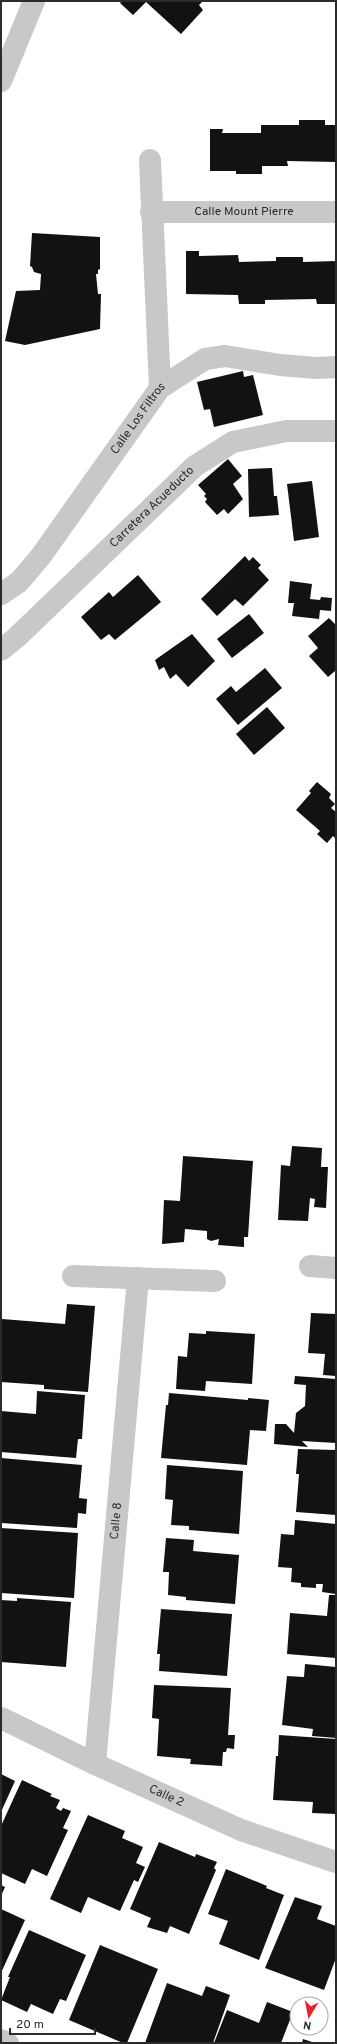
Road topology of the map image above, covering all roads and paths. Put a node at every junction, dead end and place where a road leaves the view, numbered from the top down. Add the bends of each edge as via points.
1 (34, 1) edge
2 (1, 81) edge
3 (150, 160) dead end
4 (152, 212) junction
5 (336, 212) edge
6 (336, 367) edge
7 (160, 388) junction
8 (336, 431) edge
9 (1, 594) edge
10 (1, 650) edge
11 (310, 1266) dead end
12 (336, 1268) edge
13 (73, 1276) dead end
14 (138, 1278) junction
15 (215, 1281) dead end
16 (1, 1718) edge
17 (95, 1764) junction
18 (336, 1862) edge
19 (1, 2040) edge
20 (8, 2043) edge

1 - 2 street
3 - 4 street
4 - 5 street, Calle Mount Pierre
4 - 7 street
6 - 7 street, Calle Los Filtros via 280,365 225,356 205,359
7 - 9 street, Calle Los Filtros via 41,556 19,582
8 - 10 street, Carretera Acueducto via 286,432 233,442 195,466
11 - 12 street
13 - 14 street
14 - 15 street
14 - 17 street, Calle 8
16 - 17 street, Calle 2
17 - 18 street, Calle 2 via 241,1830
19 - 20 street

